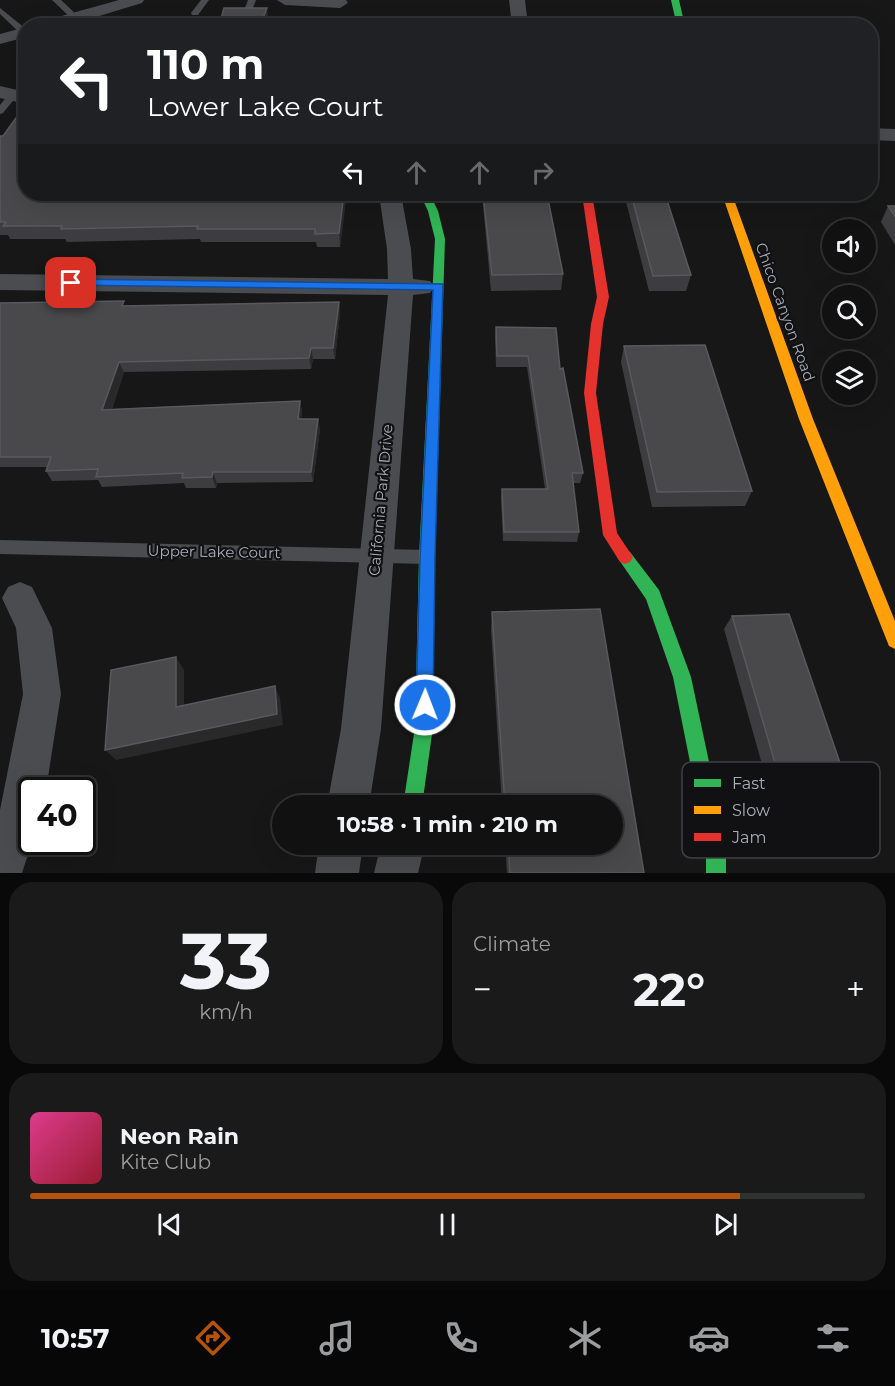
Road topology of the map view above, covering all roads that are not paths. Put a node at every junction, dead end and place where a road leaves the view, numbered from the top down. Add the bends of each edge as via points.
1 (56, 0) edge
2 (136, 0) edge
3 (205, 0) edge
4 (252, 0) edge
5 (285, 0) edge
6 (517, 0) edge
7 (675, 0) edge
8 (320, 1) edge
9 (341, 1) edge
10 (0, 10) edge
11 (195, 13) dead end
12 (248, 13) edge
13 (75, 17) junction
14 (72, 18) edge
15 (310, 18) edge
16 (334, 18) edge
17 (519, 18) edge
18 (679, 18) edge
19 (18, 26) edge
20 (18, 34) edge
21 (0, 39) edge
22 (878, 134) edge
23 (895, 135) edge
24 (391, 201) edge
25 (428, 201) edge
26 (588, 201) edge
27 (729, 201) edge
28 (0, 282) edge
29 (439, 286) junction
30 (401, 287) junction
31 (0, 547) edge
32 (376, 556) junction
33 (427, 558) junction
34 (20, 598) dead end
35 (895, 641) edge
36 (700, 762) edge
37 (350, 795) edge
38 (414, 795) edge
39 (339, 855) edge
40 (400, 855) edge
41 (7, 872) edge
42 (337, 873) edge
43 (396, 873) edge

1 - 13 lane
2 - 13 street
3 - 11 lane
4 - 12 lane
5 - 8 street
6 - 17 street
7 - 18 street
8 - 9 street
8 - 15 street
9 - 16 street
10 - 19 lane
13 - 14 street
20 - 21 street
22 - 23 street
24 - 30 street, California Park Drive
25 - 29 street via 440,239
26 - 36 street via 603,297 590,393 610,535 653,595 682,677
27 - 35 street, Chico Canyon Road via 825,470
28 - 30 street
29 - 30 street
29 - 33 street
30 - 32 street, California Park Drive
31 - 32 lane, Upper Lake Court
32 - 33 lane, Upper Lake Court
32 - 37 street, California Park Drive via 361,729
33 - 38 street via 424,727
34 - 41 street via 34,628 42,694
39 - 42 street
40 - 43 street

